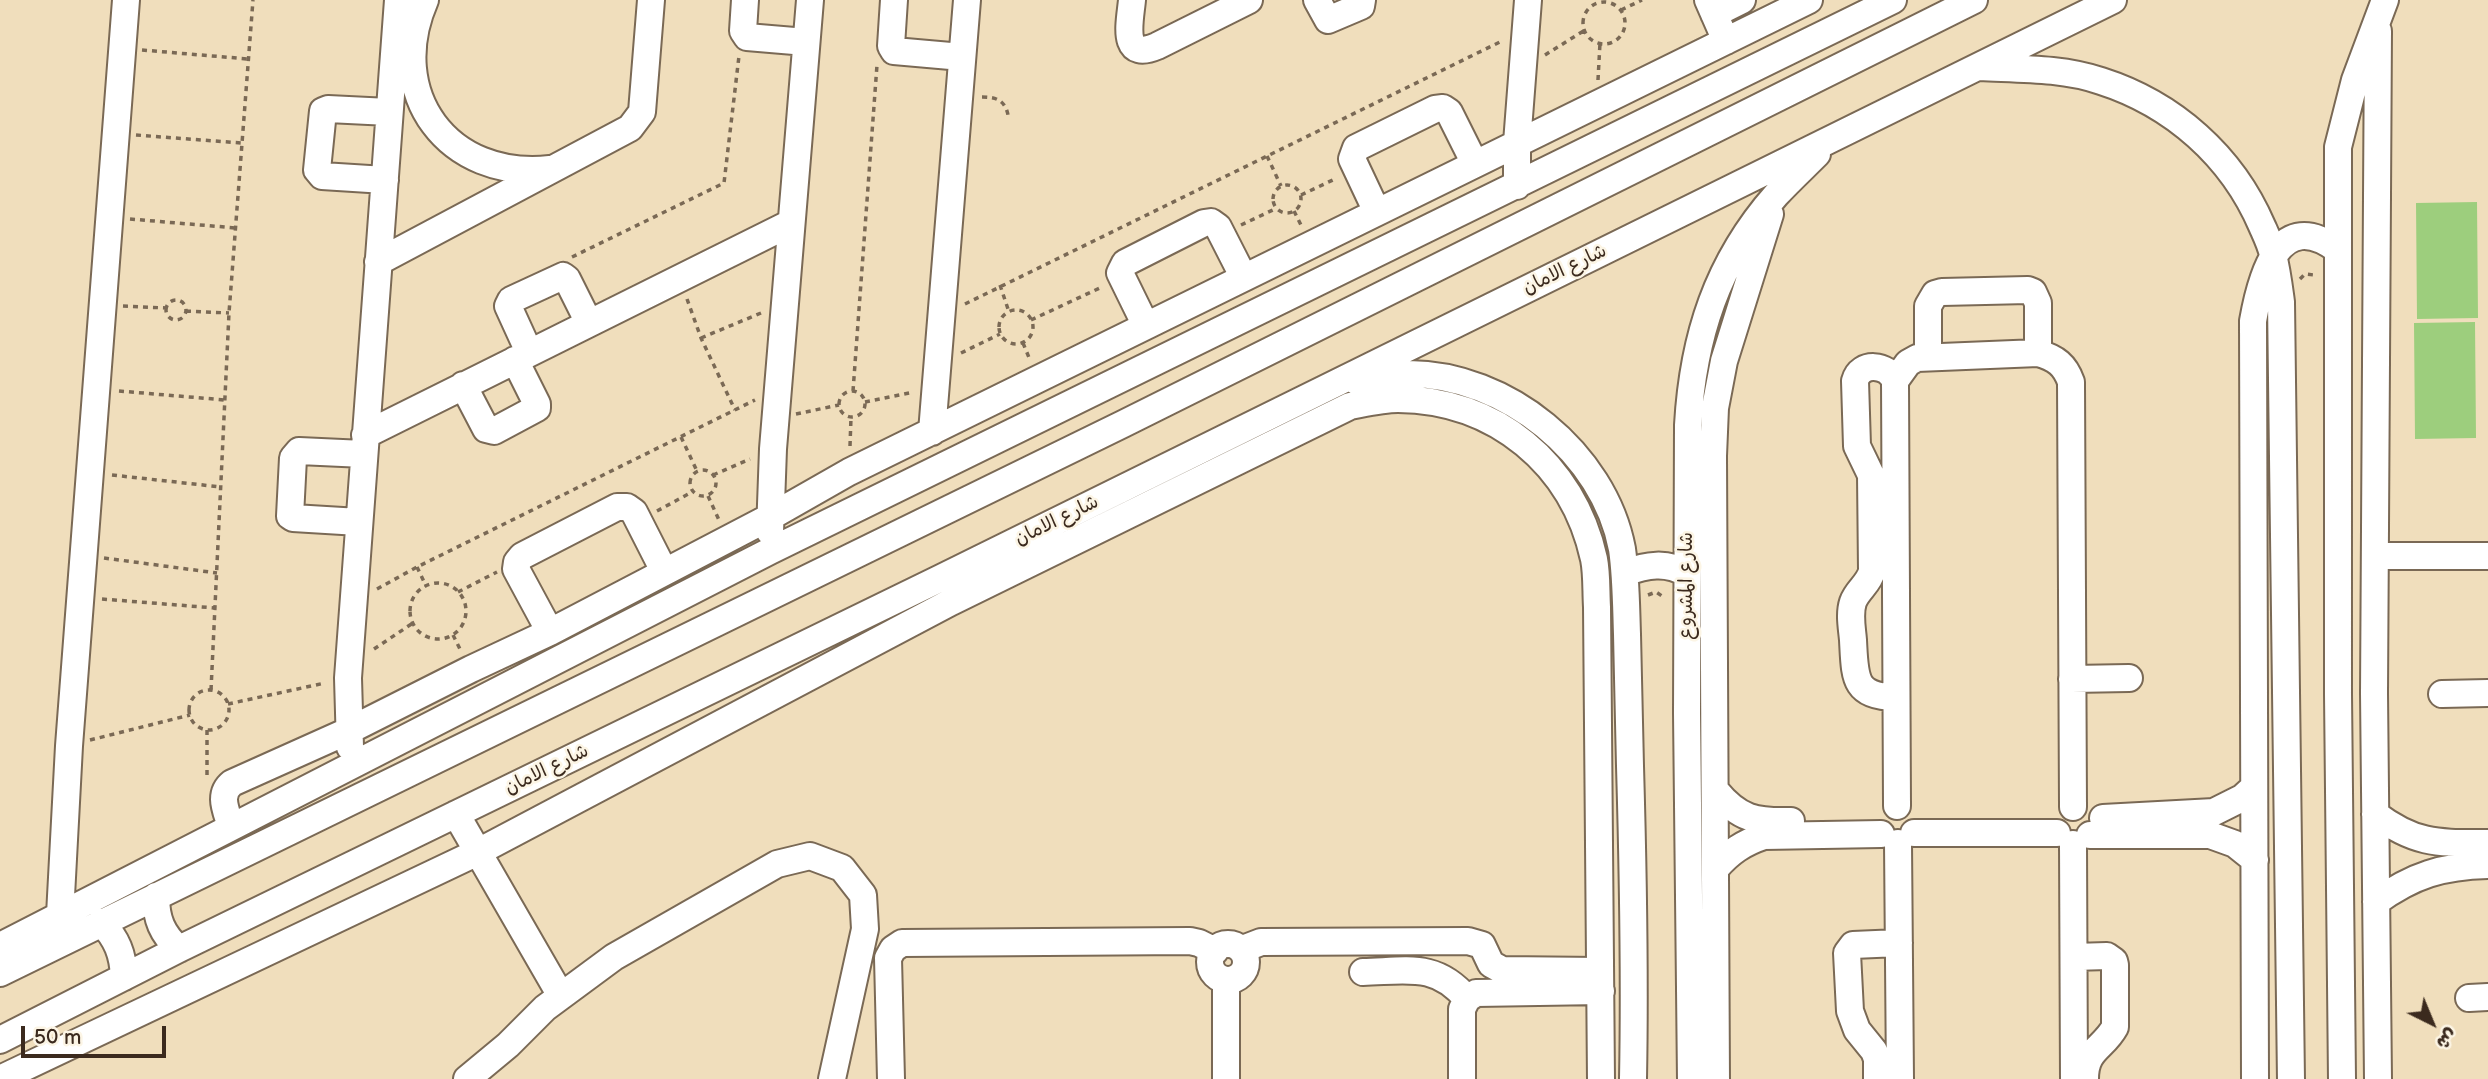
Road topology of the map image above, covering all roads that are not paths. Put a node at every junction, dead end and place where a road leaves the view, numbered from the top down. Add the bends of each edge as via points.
1 (127, 0) edge
2 (398, 0) edge
3 (425, 0) edge
4 (634, 0) edge
5 (651, 0) edge
6 (745, 0) edge
7 (810, 0) edge
8 (894, 0) edge
9 (966, 0) edge
10 (1132, 0) edge
11 (1249, 0) edge
12 (1317, 0) edge
13 (1362, 0) edge
14 (1528, 0) edge
15 (1742, 0) edge
16 (1810, 0) edge
17 (1893, 0) edge
18 (1974, 0) edge
19 (2113, 0) edge
20 (1711, 7) edge
21 (2381, 8) edge
22 (1727, 41) junction
23 (806, 42) junction
24 (403, 47) junction
25 (647, 48) junction
26 (962, 57) junction
27 (1978, 67) junction
28 (390, 112) junction
29 (1649, 119) junction
30 (1833, 138) junction
31 (1517, 143) junction
32 (1665, 154) junction
33 (1475, 164) junction
34 (555, 169) junction
35 (385, 180) junction
36 (1517, 186) junction
37 (1776, 195) junction
38 (1377, 212) junction
39 (791, 223) junction
40 (2338, 250) junction
41 (2273, 253) junction
42 (378, 262) junction
43 (1244, 278) junction
44 (589, 323) junction
45 (1146, 326) junction
46 (2038, 353) junction
47 (522, 356) junction
48 (1928, 356) junction
49 (1895, 381) junction
50 (1335, 384) junction
51 (463, 385) junction
52 (1106, 388) junction
53 (1123, 424) junction
54 (932, 432) junction
55 (365, 445) junction
56 (770, 517) junction
57 (359, 522) junction
58 (770, 551) junction
59 (2375, 556) junction
60 (2488, 556) edge
61 (664, 571) junction
62 (1625, 573) junction
63 (1687, 574) junction
64 (550, 632) junction
65 (2129, 678) dead end
66 (2072, 679) junction
67 (2488, 692) edge
68 (2338, 694) junction
69 (2374, 694) junction
70 (2442, 694) dead end
71 (1896, 697) junction
72 (1687, 699) junction
73 (1714, 699) junction
74 (348, 731) junction
75 (351, 766) junction
76 (2254, 787) junction
77 (1716, 791) junction
78 (289, 798) junction
79 (456, 814) junction
80 (2375, 814) junction
81 (299, 825) junction
82 (1898, 826) junction
83 (2073, 826) junction
84 (231, 827) junction
85 (2488, 843) edge
86 (478, 852) junction
87 (2255, 860) junction
88 (2488, 865) edge
89 (1716, 869) junction
90 (1633, 885) junction
91 (1600, 888) junction
92 (156, 896) junction
93 (2376, 902) junction
94 (2288, 911) junction
95 (2255, 912) junction
96 (60, 915) junction
97 (101, 922) junction
98 (1899, 943) junction
99 (179, 949) junction
100 (1214, 951) junction
101 (1242, 952) junction
102 (2074, 957) junction
103 (1, 962) edge
104 (1363, 972) dead end
105 (124, 977) junction
106 (1226, 980) junction
107 (1600, 981) junction
108 (561, 996) junction
109 (2377, 996) junction
110 (2341, 998) junction
111 (1467, 999) junction
112 (0, 1040) edge
113 (0, 1079) edge
114 (467, 1079) edge
115 (832, 1079) edge
116 (891, 1079) edge
117 (1226, 1079) edge
118 (1462, 1079) edge
119 (1601, 1079) edge
120 (1633, 1079) edge
121 (1691, 1079) edge
122 (1716, 1079) edge
123 (1877, 1079) edge
124 (1900, 1079) edge
125 (2074, 1079) edge
126 (2085, 1079) edge
127 (2255, 1079) edge
128 (2291, 1079) edge
129 (2342, 1079) edge
130 (2378, 1079) edge

1 - 96 street
2 - 24 street
3 - 24 street
4 - 25 street
5 - 25 street
6 - 23 street via 744,35
7 - 23 street
8 - 26 street via 892,49
9 - 26 street
10 - 11 street via 1129,36 1133,46 1143,50
12 - 13 street via 1328,20 1361,6
14 - 31 street
15 - 20 street
16 - 22 street
17 - 29 street
18 - 32 street
19 - 27 street, شارع الامان
20 - 22 street
21 - 40 street via 2355,80 2338,147
21 - 59 street
22 - 31 street
23 - 39 street
24 - 28 street
24 - 34 street via 421,101 453,144 501,169
25 - 34 street via 642,112 637,121
26 - 54 street
27 - 30 street, شارع الامان
27 - 41 street via 2050,71 2100,80 2147,99 2189,127 2225,163 2253,205
28 - 35 street
28 - 35 street via 323,111 317,170 322,176
29 - 32 street
29 - 36 street
30 - 37 street, شارع المشروع
30 - 50 street, شارع الامان
31 - 33 street
31 - 36 street
32 - 53 street
33 - 38 street
33 - 38 street via 1449,112 1435,108 1356,149 1352,159
34 - 42 street
35 - 42 street
36 - 52 street
37 - 63 street, شارع المشروع via 1728,264 1698,342 1688,425
37 - 73 street via 1724,361 1715,408
38 - 43 street
39 - 44 street
39 - 56 street
40 - 41 street via 2323,239 2305,235 2287,240
40 - 68 street
41 - 76 street via 2253,321
41 - 94 street via 2281,302
42 - 55 street
43 - 45 street
43 - 45 street via 1218,227 1204,223 1125,263 1120,274
44 - 47 street
44 - 47 street via 567,279 558,276 509,302
45 - 54 street
46 - 48 street
46 - 48 street via 2038,303 2033,292 1942,292 1935,294 1928,306
46 - 66 street via 2060,362 2071,382
47 - 51 street
47 - 51 street via 537,408 494,431 486,429
48 - 49 street via 1908,363
49 - 71 street
49 - 71 street via 1884,368 1861,370 1855,380 1857,446 1871,475 1872,570 1851,610 1855,674 1860,685 1868,694
50 - 62 street via 1408,374 1432,376 1478,387 1528,412 1591,475 1614,522
50 - 79 street, شارع الامان
51 - 55 street
52 - 53 street
52 - 58 street
53 - 81 street
54 - 56 street
55 - 57 street
55 - 57 street via 299,451 293,457 290,516
56 - 58 street
56 - 61 street
57 - 74 street
58 - 75 street
59 - 60 street
59 - 69 street
61 - 64 street
61 - 64 street via 634,512 627,507 522,556 516,569
62 - 63 street via 1659,565
62 - 90 street
63 - 72 street, شارع المشروع
64 - 74 street
65 - 66 street
66 - 83 street
67 - 70 street
68 - 69 street
68 - 110 street
69 - 80 street
71 - 82 street
72 - 73 street
72 - 121 street, شارع المشروع
73 - 77 street
74 - 75 street
74 - 84 street via 232,783 223,799
75 - 78 street
76 - 83 street via 2214,812
76 - 87 street
77 - 82 street via 1728,806 1764,822
77 - 89 street
78 - 81 street
78 - 84 street
79 - 86 street
79 - 99 street, شارع الامان
80 - 85 street via 2414,838 2436,843
80 - 93 street
81 - 92 street
82 - 83 street
82 - 89 street via 1764,836 1737,848
82 - 98 street
83 - 87 street via 2210,835 2235,844
83 - 102 street
84 - 96 street
86 - 91 street via 964,596 1350,406 1397,399 1443,403 1487,418 1526,443 1558,476 1581,516 1596,584
86 - 108 street
86 - 113 street
87 - 95 street
88 - 93 street via 2436,870
89 - 122 street
90 - 91 street
90 - 120 street
91 - 107 street
92 - 97 street
92 - 99 street via 160,926
93 - 109 street
94 - 95 street
94 - 128 street
95 - 127 street
96 - 103 street
97 - 103 street
97 - 105 street via 119,947
98 - 123 street via 1853,945 1847,953 1850,1011 1857,1030 1874,1051
98 - 124 street
99 - 105 street, شارع الامان
100 - 101 street via 1229,944
100 - 106 street via 1210,965
100 - 116 street via 1190,942 902,943 888,958
101 - 106 street via 1246,959 1241,975
101 - 107 street via 1261,942 1468,941 1482,945 1490,964 1502,970
102 - 125 street
102 - 126 street via 2107,956 2115,965 2115,1027 2089,1057
104 - 111 street via 1437,974
105 - 112 street, شارع الامان
106 - 117 street
107 - 111 street via 1476,993
107 - 119 street
108 - 114 street
108 - 115 street via 614,957 777,864 810,856 842,868 863,895 865,929
109 - 110 street
109 - 130 street
110 - 129 street
111 - 118 street via 1462,1009

